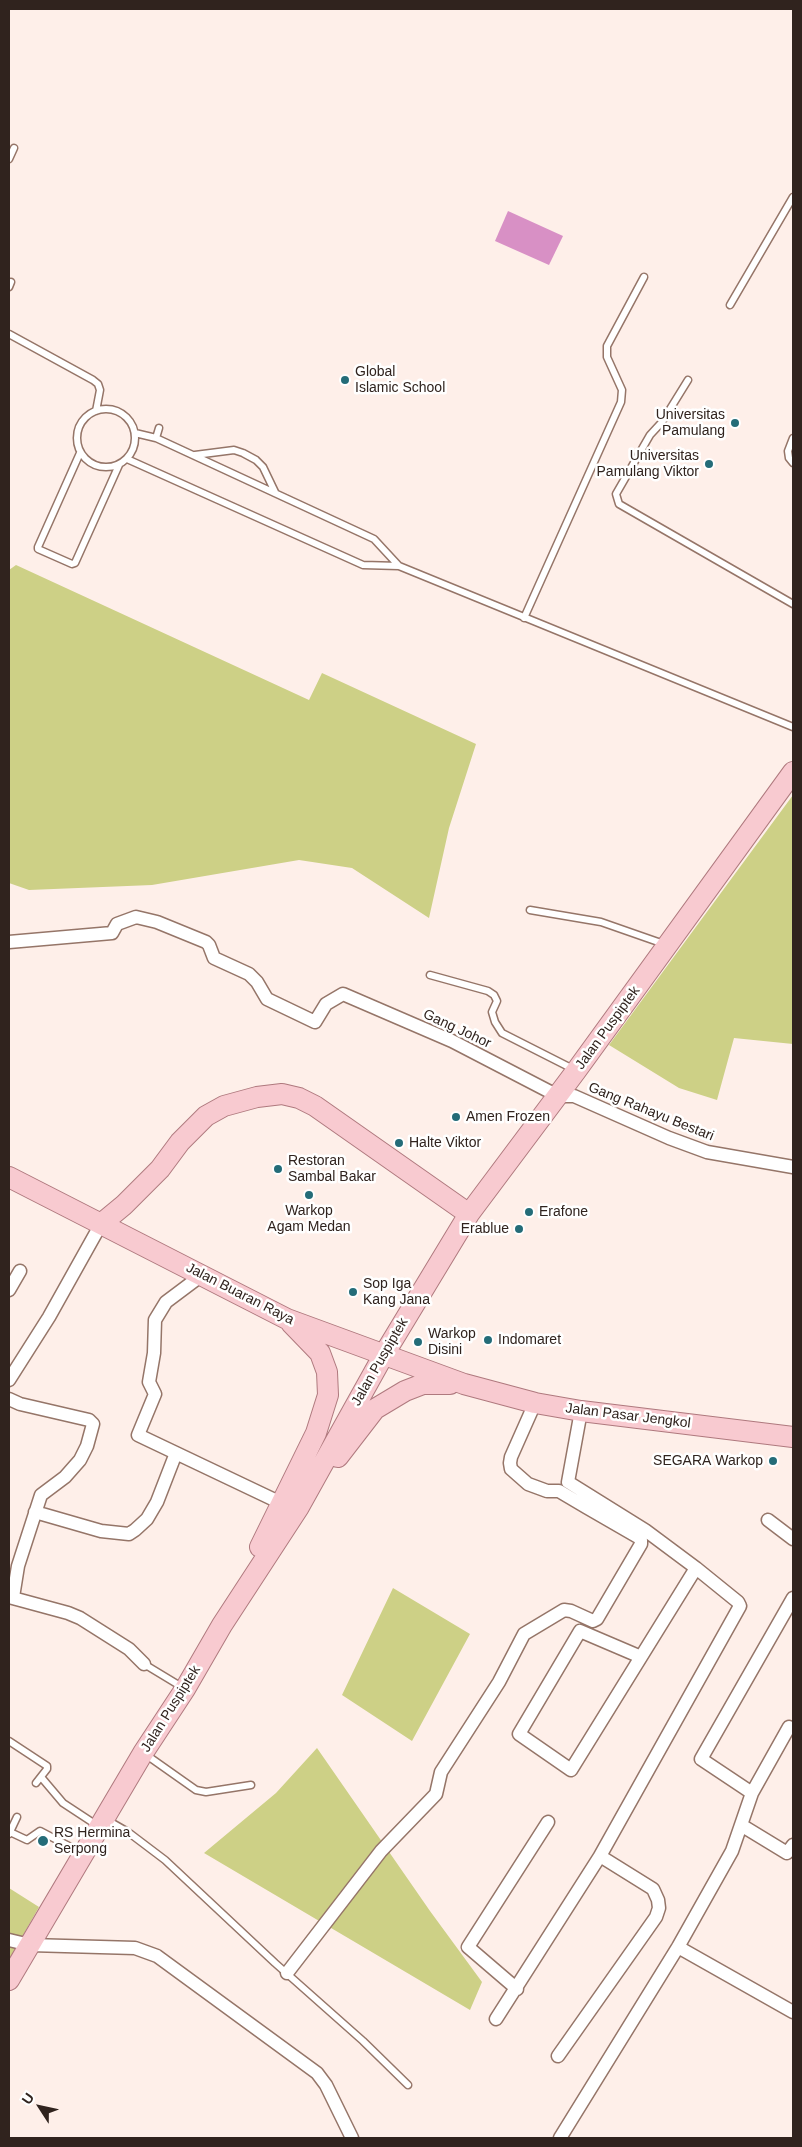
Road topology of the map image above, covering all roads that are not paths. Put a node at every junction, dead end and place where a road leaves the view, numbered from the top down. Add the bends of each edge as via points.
1 (14, 148) dead end
2 (9, 159) edge
3 (793, 197) edge
4 (644, 277) dead end
5 (730, 305) dead end
6 (9, 334) edge
7 (688, 380) dead end
8 (96, 411) junction
9 (159, 428) dead end
10 (135, 433) junction
11 (156, 438) junction
12 (793, 438) edge
13 (80, 453) junction
14 (194, 455) junction
15 (127, 459) junction
16 (793, 463) edge
17 (119, 465) junction
18 (275, 492) junction
19 (400, 566) junction
20 (793, 604) edge
21 (524, 618) junction
22 (793, 727) edge
23 (793, 772) edge
24 (530, 910) dead end
25 (9, 942) edge
26 (668, 946) junction
27 (430, 976) dead end
28 (576, 1071) junction
29 (558, 1096) junction
30 (793, 1167) edge
31 (9, 1177) edge
32 (124, 1204) junction
33 (469, 1214) junction
34 (100, 1224) junction
35 (129, 1238) junction
36 (20, 1271) dead end
37 (202, 1275) junction
38 (9, 1290) edge
39 (287, 1319) junction
40 (383, 1356) junction
41 (9, 1380) edge
42 (464, 1384) junction
43 (9, 1399) edge
44 (535, 1403) junction
45 (581, 1411) junction
46 (793, 1437) edge
47 (176, 1453) junction
48 (290, 1505) junction
49 (35, 1512) junction
50 (768, 1520) dead end
51 (793, 1539) edge
52 (696, 1568) junction
53 (11, 1597) edge
54 (793, 1598) edge
55 (640, 1657) junction
56 (144, 1664) joint
57 (186, 1689) junction
58 (789, 1728) dead end
59 (9, 1741) edge
60 (143, 1753) junction
61 (251, 1785) dead end
62 (752, 1793) junction
63 (18, 1818) dead end
64 (102, 1822) junction
65 (548, 1822) dead end
66 (741, 1825) junction
67 (10, 1833) edge
68 (793, 1845) edge
69 (84, 1854) junction
70 (600, 1856) junction
71 (9, 1940) edge
72 (30, 1946) junction
73 (678, 1946) junction
74 (287, 1973) junction
75 (9, 1980) edge
76 (517, 1989) junction
77 (793, 2012) edge
78 (496, 2019) dead end
79 (558, 2056) dead end
80 (408, 2085) dead end
81 (352, 2138) edge
82 (560, 2138) edge

1 - 2 lane
3 - 5 lane
4 - 21 lane via 608,346 608,357 622,390 621,402
6 - 8 lane via 98,384
7 - 20 lane via 650,435 616,494 619,504
8 - 10 lane via 113,410 122,414
8 - 13 lane via 79,426 77,443
9 - 11 lane
10 - 11 lane
10 - 15 lane via 135,443
11 - 14 lane
12 - 16 lane via 788,451
13 - 17 lane via 90,464 104,468
13 - 17 lane via 38,547 72,564
14 - 18 lane
14 - 18 lane via 234,450 243,452 263,467
15 - 17 lane
15 - 19 lane via 363,566
18 - 19 lane via 374,539
19 - 21 lane
21 - 22 lane
23 - 26 main road, Jalan Puspiptek
24 - 26 lane via 602,922
25 - 29 street, Gang Johor via 112,933 117,924 136,917 165,925 206,942 214,958 249,974 267,1000 315,1022 326,1004 342,994 452,1041
26 - 28 main road, Jalan Puspiptek
27 - 28 lane via 488,991 497,1001 492,1012 502,1033
28 - 29 main road, Jalan Puspiptek
29 - 30 street, Gang Rahayu Bestari via 574,1096 707,1152
29 - 33 main road, Jalan Puspiptek
31 - 34 main road, Jalan Buaran Raya
32 - 33 main road via 206,1116 241,1101 282,1094 315,1106
32 - 34 main road
32 - 35 main road via 123,1227
33 - 40 main road, Jalan Puspiptek
34 - 35 main road, Jalan Buaran Raya
34 - 41 street via 49,1317
35 - 37 main road, Jalan Buaran Raya
36 - 38 street
37 - 39 main road, Jalan Buaran Raya
37 - 47 street via 166,1302 155,1320 149,1382 155,1394 138,1434
39 - 40 main road, Jalan Buaran Raya
39 - 48 main road via 320,1353 327,1372 328,1395
40 - 42 main road, Jalan Buaran Raya
40 - 48 main road, Jalan Puspiptek
42 - 44 main road, Jalan Pasar Jengkol
42 - 48 main road via 423,1384 375,1409
43 - 49 street via 89,1420 93,1424 80,1460 65,1477 41,1495
44 - 45 main road, Jalan Pasar Jengkol
44 - 74 street via 511,1457 511,1469 528,1484 547,1491 559,1491 638,1537 641,1540 639,1548 597,1619 593,1621 564,1610 524,1634 499,1682 441,1772 436,1794 381,1851
45 - 46 main road, Jalan Pasar Jengkol
45 - 52 street via 568,1482 645,1530
47 - 48 street
47 - 49 street via 157,1502 147,1519 129,1534 101,1532
48 - 57 main road, Jalan Puspiptek
49 - 53 street
50 - 51 street
52 - 55 street
52 - 70 street via 740,1606
53 - 56 street via 80,1618 129,1649
54 - 62 street via 701,1759
55 - 55 street via 571,1770 519,1734 580,1631
56 - 57 lane
57 - 60 main road, Jalan Puspiptek
58 - 62 street
59 - 64 lane via 45,1763 48,1769 39,1780 63,1803
60 - 61 lane via 196,1790 206,1792
60 - 64 main road, Jalan Puspiptek
62 - 66 street
63 - 67 lane
64 - 69 main road, Jalan Puspiptek
64 - 74 lane via 128,1832 165,1860
65 - 76 street via 468,1947
66 - 68 street via 787,1853
66 - 73 street via 732,1851
67 - 69 lane via 27,1840 40,1831
69 - 72 main road, Jalan Puspiptek
70 - 76 street
70 - 79 street via 653,1889 659,1908 656,1917
71 - 72 street
72 - 75 main road, Jalan Puspiptek
72 - 81 street via 135,1948 157,1956 317,2073
73 - 77 street
73 - 82 street
74 - 80 lane
76 - 78 street

